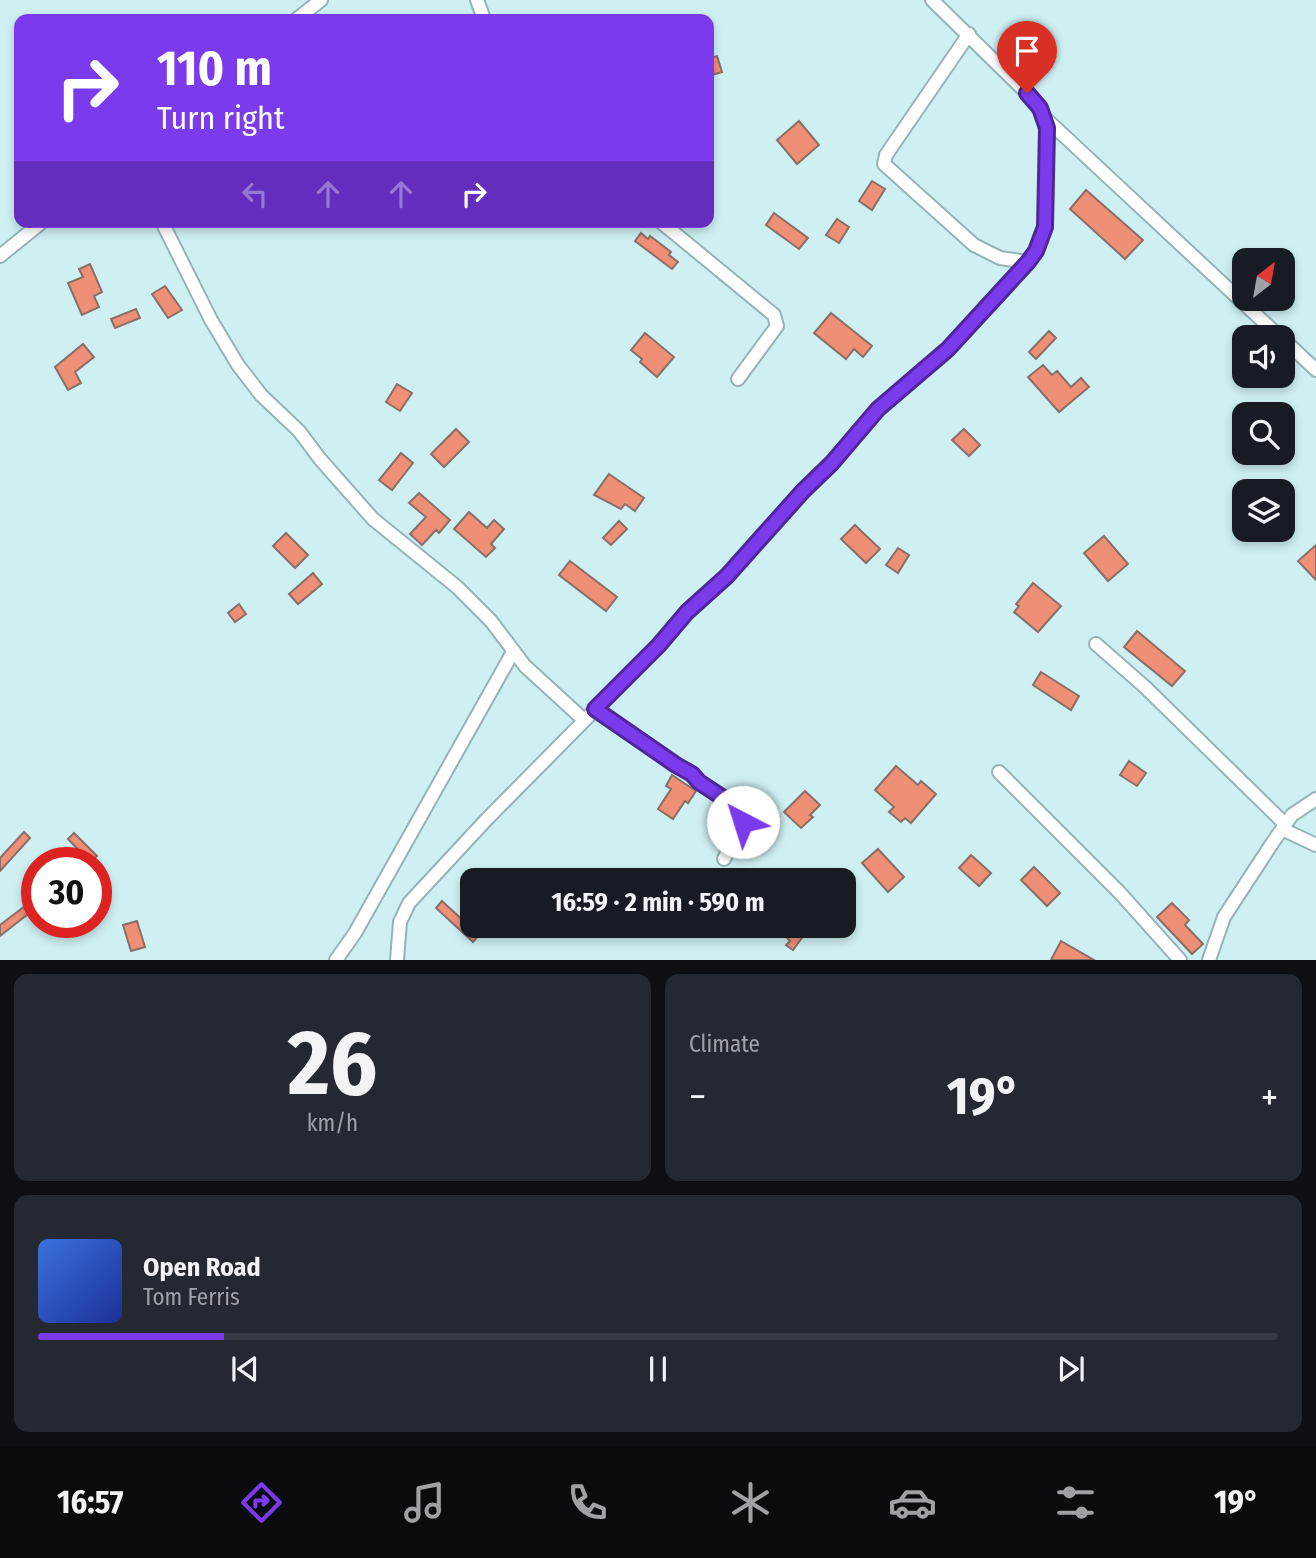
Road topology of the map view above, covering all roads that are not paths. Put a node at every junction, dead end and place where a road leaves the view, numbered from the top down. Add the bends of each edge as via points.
1 (321, 0) edge
2 (932, 0) edge
3 (303, 14) edge
4 (969, 34) junction
5 (1045, 118) junction
6 (35, 228) edge
7 (165, 228) edge
8 (668, 228) edge
9 (0, 256) edge
10 (1028, 262) junction
11 (1268, 325) edge
12 (1295, 350) edge
13 (1316, 370) edge
14 (738, 379) dead end
15 (1096, 644) dead end
16 (513, 652) junction
17 (595, 709) junction
18 (584, 720) junction
19 (999, 772) dead end
20 (1316, 799) edge
21 (1284, 826) junction
22 (1316, 845) edge
23 (724, 859) dead end
24 (336, 960) edge
25 (397, 960) edge
26 (1180, 960) edge
27 (1209, 960) edge

1 - 3 street
2 - 4 street
4 - 5 street
4 - 10 street via 884,164 974,244 1000,258
5 - 10 street via 1046,219
5 - 11 street
6 - 9 street
7 - 16 street via 211,320 261,395 299,431 373,519 457,587 491,621
8 - 14 street via 774,315 777,326
10 - 17 street via 948,349 878,409 727,576
12 - 13 street
15 - 21 street
16 - 18 street
16 - 24 street
17 - 18 street
17 - 23 street via 740,809 743,822
18 - 25 street via 409,903 400,922
19 - 26 street
20 - 21 street
21 - 22 street
21 - 27 street via 1224,916

